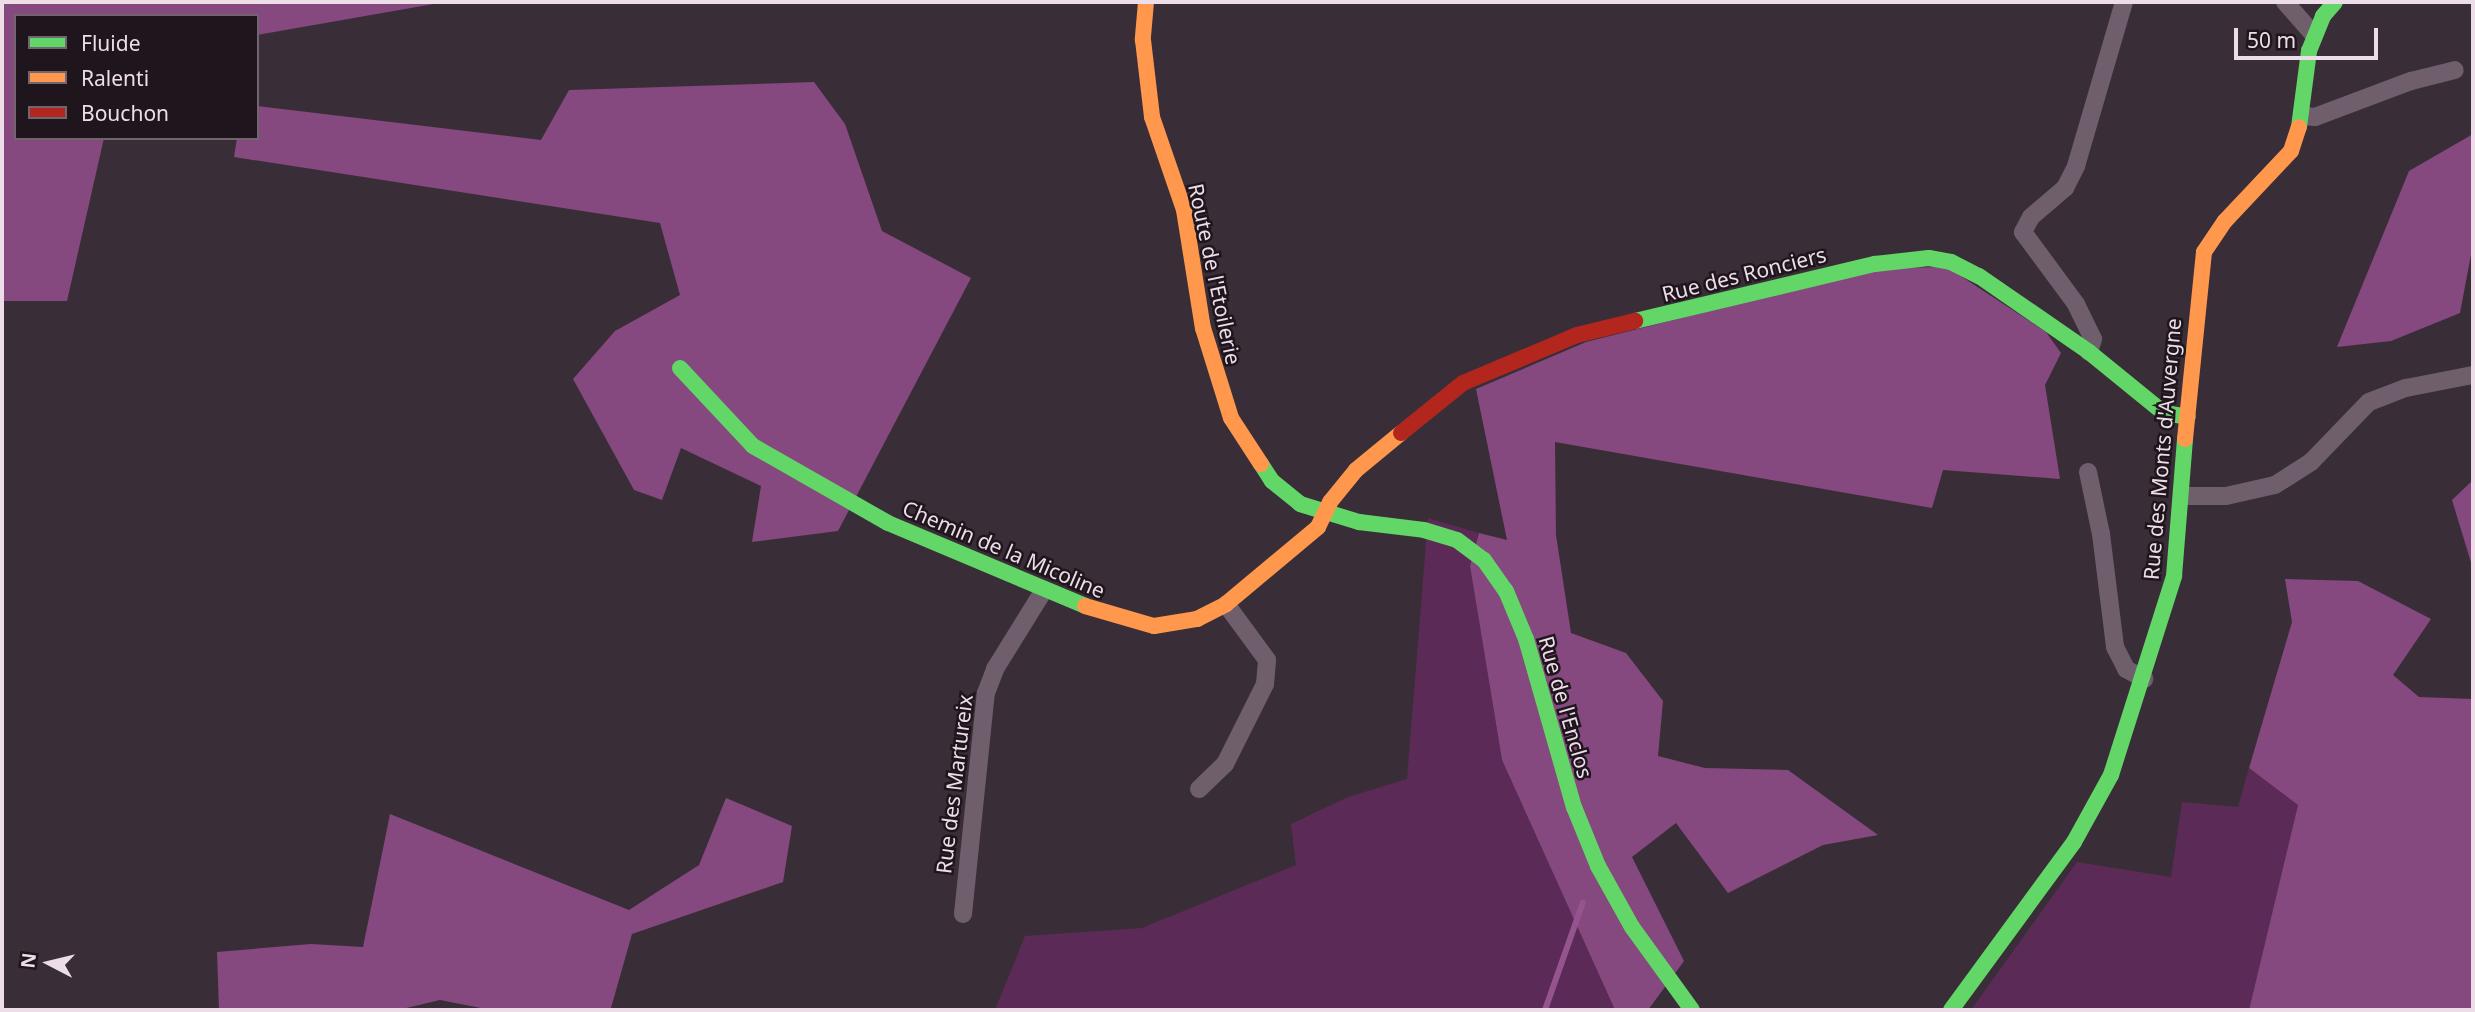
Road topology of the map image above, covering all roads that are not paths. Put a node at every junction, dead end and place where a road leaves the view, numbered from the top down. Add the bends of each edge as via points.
1 (1146, 2) edge
2 (2124, 2) edge
3 (2285, 2) edge
4 (2336, 2) edge
5 (2314, 35) junction
6 (2455, 70) dead end
7 (2303, 116) junction
8 (2089, 352) junction
9 (681, 368) dead end
10 (2473, 375) edge
11 (2188, 417) junction
12 (2088, 471) dead end
13 (2182, 496) junction
14 (1325, 515) junction
15 (1044, 590) junction
16 (1226, 604) junction
17 (2144, 679) junction
18 (1199, 789) dead end
19 (963, 914) dead end
20 (1692, 1010) edge
21 (1951, 1010) edge

1 - 14 street, Route de l'Etoilerie via 1143,40 1152,117 1184,209 1215,376 1231,418 1272,481 1300,504
2 - 8 street via 2087,138 2065,188 2031,217 2023,232 2076,304 2093,339
3 - 5 street
4 - 5 street, Rue des Monts d'Auvergne
5 - 7 street, Rue des Monts d'Auvergne via 2306,66
6 - 7 street via 2411,81 2315,117
7 - 11 street, Rue des Monts d'Auvergne via 2291,151 2225,221 2204,252 2196,297
8 - 11 street, Rue des Ronciers via 2164,413
8 - 14 street, Rue des Ronciers via 1979,276 1951,262 1929,258 1875,264 1577,335 1517,357 1463,383 1403,428 1356,470
9 - 15 street, Chemin de la Micoline via 753,446 888,523
10 - 13 street via 2406,387 2369,402 2311,462 2275,485 2226,496
11 - 13 street, Rue des Monts d'Auvergne
12 - 17 street via 2115,647 2126,669
13 - 17 street, Rue des Monts d'Auvergne via 2174,576
14 - 16 street, Chemin de la Micoline via 1318,527
14 - 20 street, Rue de l'Enclos via 1424,530 1457,540 1485,560 1506,591 1526,639 1574,807 1598,866 1632,928
15 - 16 street, Chemin de la Micoline via 1109,616 1154,626 1197,619
15 - 19 street, Rue des Martureix via 995,669 986,694
16 - 18 street via 1267,660 1265,684 1225,764
17 - 21 street, Rue des Monts d'Auvergne via 2110,775 2074,842

